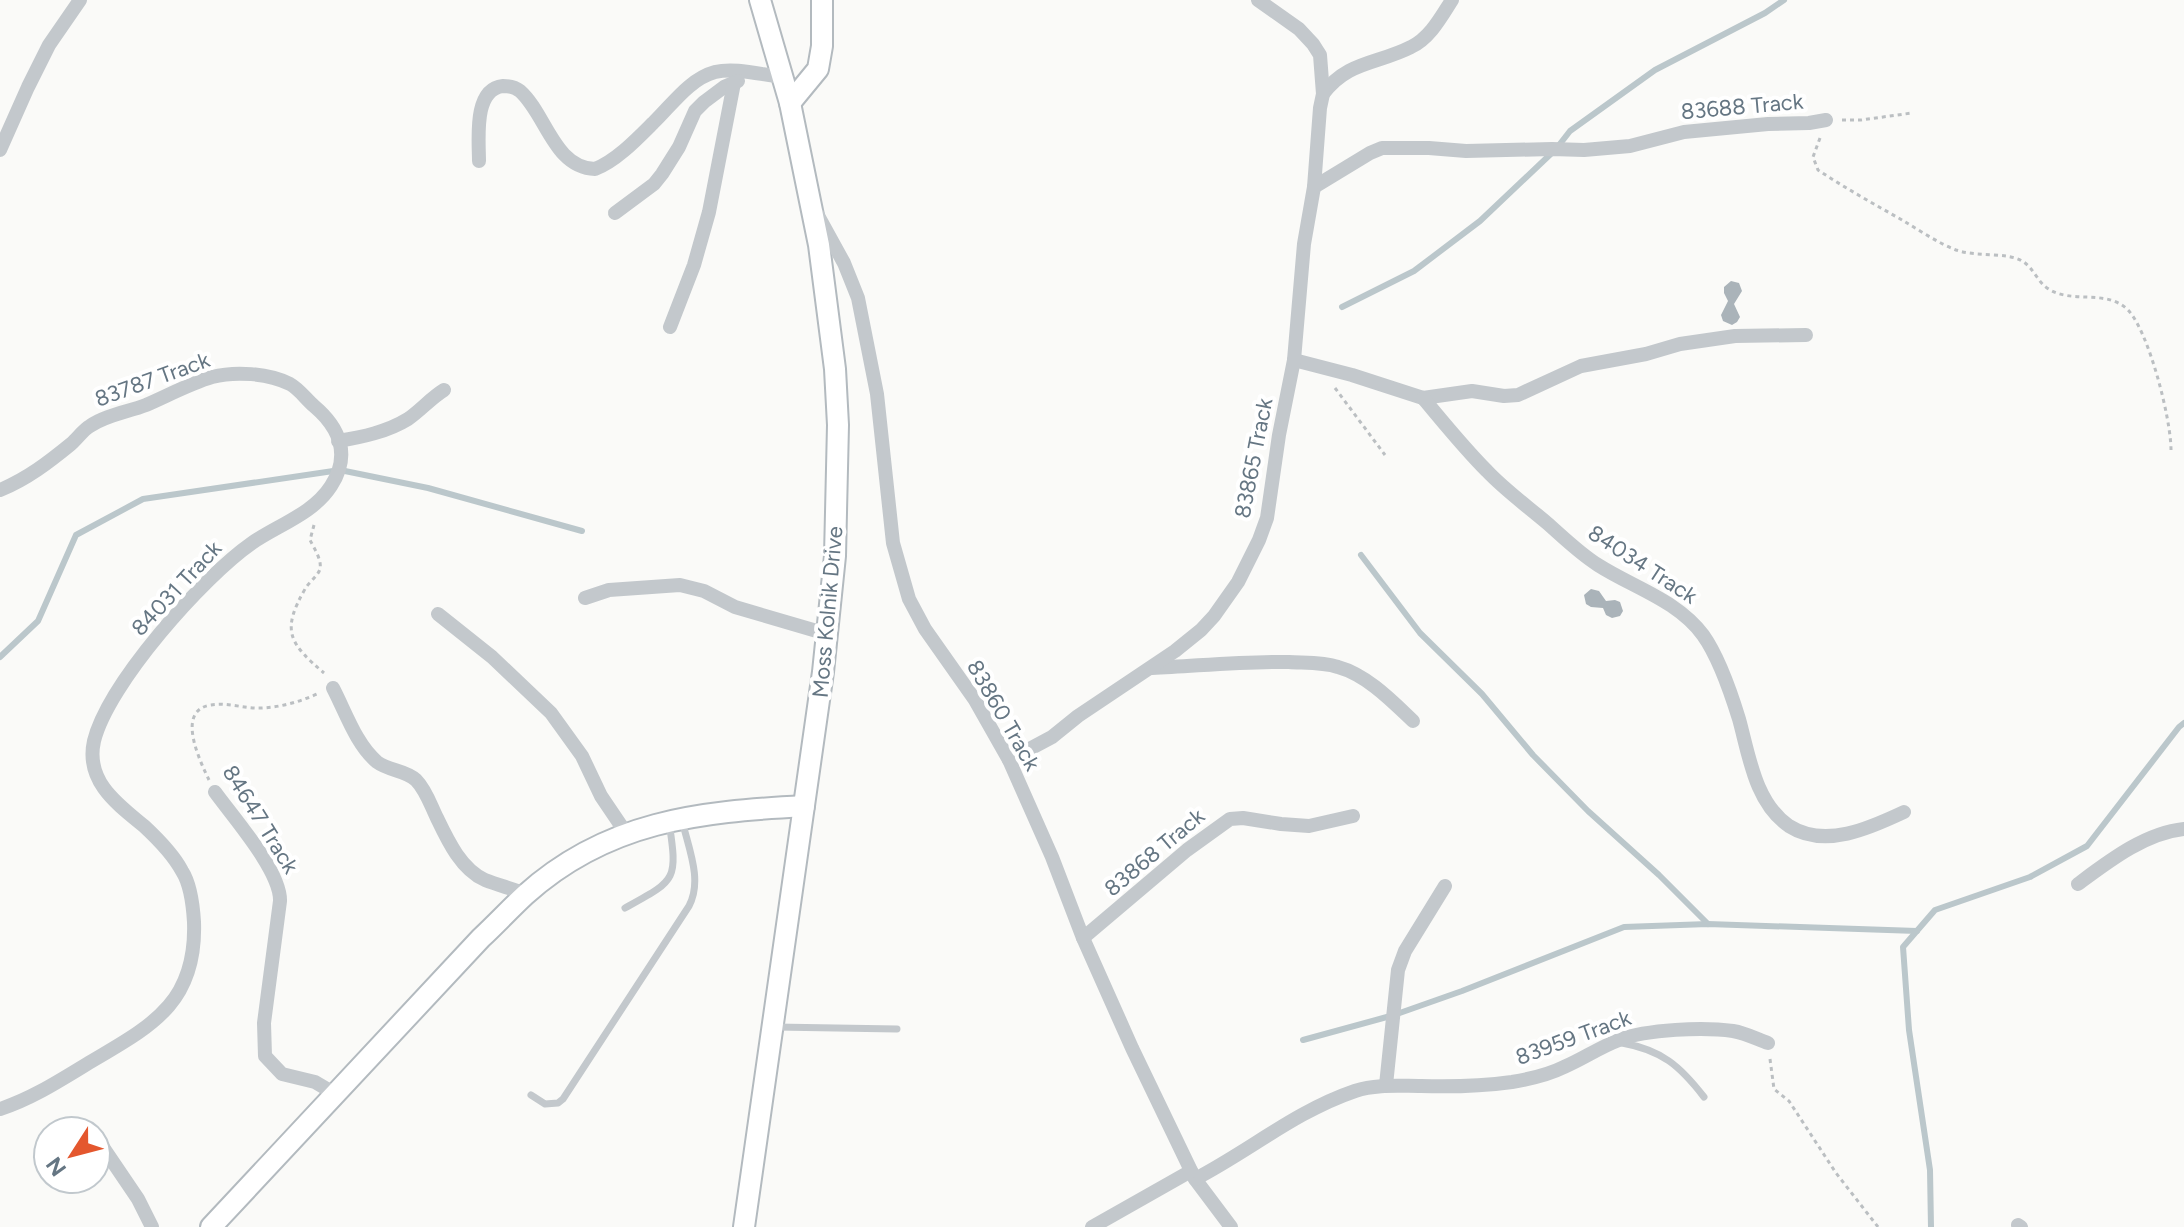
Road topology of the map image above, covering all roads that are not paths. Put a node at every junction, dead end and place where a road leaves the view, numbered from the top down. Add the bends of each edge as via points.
1 (80, 0) edge
2 (760, 0) edge
3 (822, 0) edge
4 (1258, 0) edge
5 (1452, 0) edge
6 (752, 74) junction
7 (782, 77) junction
8 (734, 83) junction
9 (1323, 94) junction
10 (790, 103) junction
11 (1826, 120) road end
12 (0, 150) edge
13 (479, 161) dead end
14 (1314, 187) junction
15 (811, 203) junction
16 (615, 213) dead end
17 (670, 327) dead end
18 (1806, 335) dead end
19 (1294, 360) junction
20 (444, 390) dead end
21 (1423, 398) junction
22 (338, 441) junction
23 (0, 490) edge
24 (585, 598) dead end
25 (438, 614) dead end
26 (827, 634) junction
27 (1150, 668) junction
28 (333, 688) road end
29 (1413, 721) dead end
30 (1009, 760) junction
31 (215, 792) road end
32 (804, 806) junction
33 (1904, 812) dead end
34 (1353, 816) dead end
35 (675, 819) junction
36 (2184, 829) edge
37 (626, 833) junction
38 (2078, 884) dead end
39 (1445, 886) dead end
40 (526, 894) junction
41 (625, 908) dead end
42 (1083, 938) junction
43 (772, 1027) junction
44 (897, 1029) dead end
45 (1615, 1042) junction
46 (1768, 1043) road end
47 (1386, 1085) junction
48 (337, 1095) junction
49 (531, 1095) dead end
50 (1704, 1097) dead end
51 (0, 1109) edge
52 (112, 1161) edge
53 (1193, 1175) junction
54 (152, 1227) edge
55 (211, 1227) edge
56 (744, 1227) edge
57 (1092, 1227) edge
58 (1231, 1227) edge

1 - 12 street via 49,45
2 - 7 main road, Moss Kolnik Drive
3 - 10 main road via 818,69
4 - 9 street, 83865 Track via 1313,44 1320,55
5 - 9 street via 1420,42 1356,66
6 - 7 street
6 - 8 street
6 - 13 street via 715,72 699,80 595,169 579,166 563,153 516,88 496,87 481,108
7 - 10 main road, Moss Kolnik Drive
8 - 16 street via 695,111 662,174
8 - 17 street via 709,212
9 - 14 street, 83865 Track
10 - 15 main road, Moss Kolnik Drive
11 - 14 street, 83688 Track via 1684,132 1630,146 1584,150 1382,148
14 - 19 street, 83865 Track
15 - 26 main road, Moss Kolnik Drive via 838,425
15 - 30 street, 83860 Track via 858,298 877,394 893,543 909,599
18 - 21 street via 1735,336 1680,344 1581,366 1518,395 1472,391
19 - 21 street
19 - 27 street, 83865 Track via 1259,540 1214,616
20 - 22 street via 408,419
21 - 33 street, 84034 Track via 1487,471 1576,548 1666,602 1696,627 1731,698 1751,768 1784,822 1827,836 1872,827
22 - 23 street, 83787 Track via 334,426 292,385 253,374 213,377 90,426 46,465
22 - 51 street, 84031 Track via 340,470 331,486 305,512 230,559 201,587 127,678 94,742 98,780 165,848 189,886 193,942 175,998 143,1032
24 - 26 street via 609,590 680,585
25 - 37 street via 551,713
26 - 32 main road, Moss Kolnik Drive
27 - 29 street via 1254,661 1339,667 1362,678
27 - 30 street, 83865 Track via 1052,737
28 - 40 street via 371,755 417,781 445,836 469,868 487,881
30 - 42 street, 83860 Track
31 - 48 street, 84647 Track via 264,859 280,895 264,1023 265,1056 282,1074 309,1080
32 - 35 main road
32 - 43 main road, Moss Kolnik Drive
34 - 42 street, 83868 Track via 1309,826 1230,819
35 - 37 main road
35 - 41 lane via 671,875
35 - 49 lane via 695,874 693,899 563,1099 545,1104
36 - 38 street via 2154,836
37 - 40 main road via 590,849
39 - 47 street via 1398,970
40 - 48 main road
42 - 53 street, 83860 Track
43 - 44 lane
43 - 56 main road, Moss Kolnik Drive
45 - 46 street, 83959 Track via 1698,1030 1734,1031
45 - 47 street, 83959 Track via 1536,1077 1472,1086
45 - 50 lane via 1655,1052 1687,1075
47 - 53 street, 83959 Track via 1319,1106 1232,1160
48 - 55 main road
52 - 54 street
53 - 57 street, 83959 Track
53 - 58 street, 83860 Track

